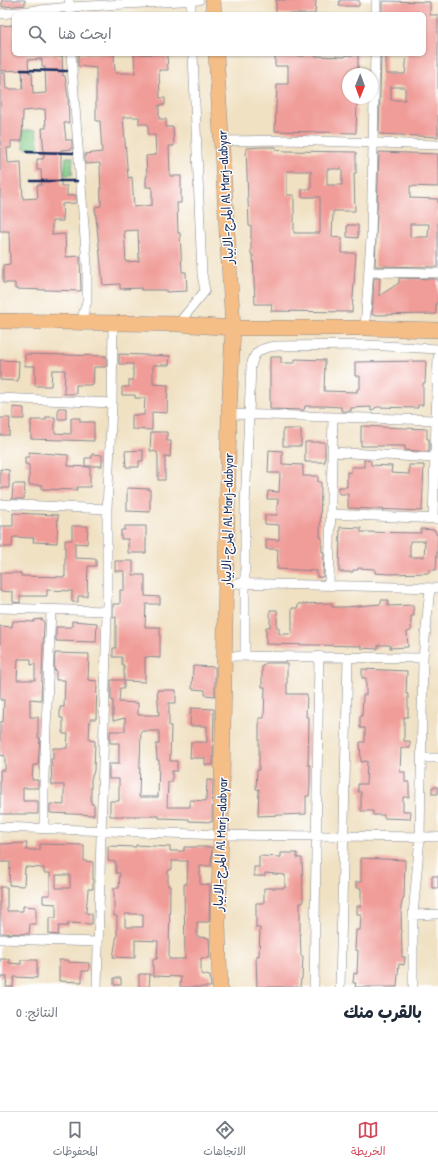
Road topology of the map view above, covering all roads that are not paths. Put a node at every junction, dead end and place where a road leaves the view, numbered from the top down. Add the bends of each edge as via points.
1 (194, 0) edge
2 (213, 0) edge
3 (376, 0) edge
4 (69, 7) edge
5 (20, 12) edge
6 (191, 12) edge
7 (214, 12) edge
8 (376, 12) edge
9 (12, 13) edge
10 (0, 14) edge
11 (71, 56) edge
12 (193, 56) edge
13 (216, 56) edge
14 (375, 56) edge
15 (222, 141) junction
16 (373, 144) junction
17 (438, 145) edge
18 (370, 272) junction
19 (438, 273) edge
20 (0, 321) edge
21 (81, 322) junction
22 (113, 324) junction
23 (178, 324) junction
24 (233, 328) junction
25 (365, 328) junction
26 (438, 330) edge
27 (438, 349) edge
28 (438, 357) edge
29 (0, 398) edge
30 (112, 403) junction
31 (229, 414) junction
32 (249, 414) junction
33 (332, 417) junction
34 (435, 420) junction
35 (333, 452) junction
36 (435, 458) junction
37 (0, 504) edge
38 (106, 509) junction
39 (332, 514) junction
40 (435, 519) edge
41 (244, 583) junction
42 (225, 584) junction
43 (329, 585) junction
44 (434, 588) edge
45 (0, 608) edge
46 (51, 610) junction
47 (107, 611) junction
48 (224, 656) junction
49 (245, 656) junction
50 (319, 656) junction
51 (348, 657) junction
52 (423, 658) junction
53 (421, 758) junction
54 (438, 758) edge
55 (0, 826) edge
56 (44, 828) junction
57 (100, 830) junction
58 (221, 835) junction
59 (317, 835) junction
60 (343, 836) junction
61 (420, 837) junction
62 (438, 837) edge
63 (413, 914) junction
64 (438, 914) edge
65 (0, 939) edge
66 (98, 942) junction
67 (97, 987) edge
68 (220, 987) edge
69 (314, 987) edge
70 (340, 987) edge
71 (413, 987) edge

1 - 4 street
1 - 6 street
2 - 7 main road
3 - 8 street
4 - 5 street
9 - 10 street
11 - 21 street via 87,265 87,301
12 - 23 street via 202,274 205,291
13 - 15 main road, المرج-الابيار Al Marj-alabyar
14 - 16 street
15 - 16 street via 287,140
15 - 24 main road, المرج-الابيار Al Marj-alabyar
16 - 17 street
16 - 18 street
18 - 19 street
18 - 25 street
20 - 21 main road
21 - 22 main road
22 - 23 main road
22 - 30 street
23 - 24 main road
24 - 25 main road
24 - 31 main road, المرج-الابيار Al Marj-alabyar
25 - 26 main road
27 - 32 street via 367,345 264,347 253,356 250,367
28 - 34 street
29 - 30 street
30 - 38 street
31 - 32 street
31 - 42 main road, المرج-الابيار Al Marj-alabyar
32 - 33 street
32 - 41 street
33 - 34 street
33 - 35 street
34 - 36 street
35 - 36 street
35 - 39 street
36 - 40 street
37 - 38 street
38 - 47 street
39 - 40 street
39 - 43 street
41 - 42 street
41 - 43 street
41 - 49 street
42 - 48 main road, المرج-الابيار Al Marj-alabyar
43 - 44 street
44 - 52 street
45 - 46 street
46 - 47 street
46 - 56 street
47 - 57 street
48 - 49 street
48 - 58 main road, المرج-الابيار Al Marj-alabyar
49 - 50 street
50 - 51 street
50 - 59 street
51 - 52 street
51 - 60 street
52 - 53 street
53 - 54 street
53 - 61 street
55 - 56 street
56 - 57 street
57 - 58 street
57 - 66 street
58 - 59 street
58 - 68 main road, المرج-الابيار Al Marj-alabyar via 218,923
59 - 60 street
59 - 69 street
60 - 61 street
60 - 70 street
61 - 62 street
61 - 63 street
63 - 64 street
63 - 71 street
65 - 66 street
66 - 67 street

